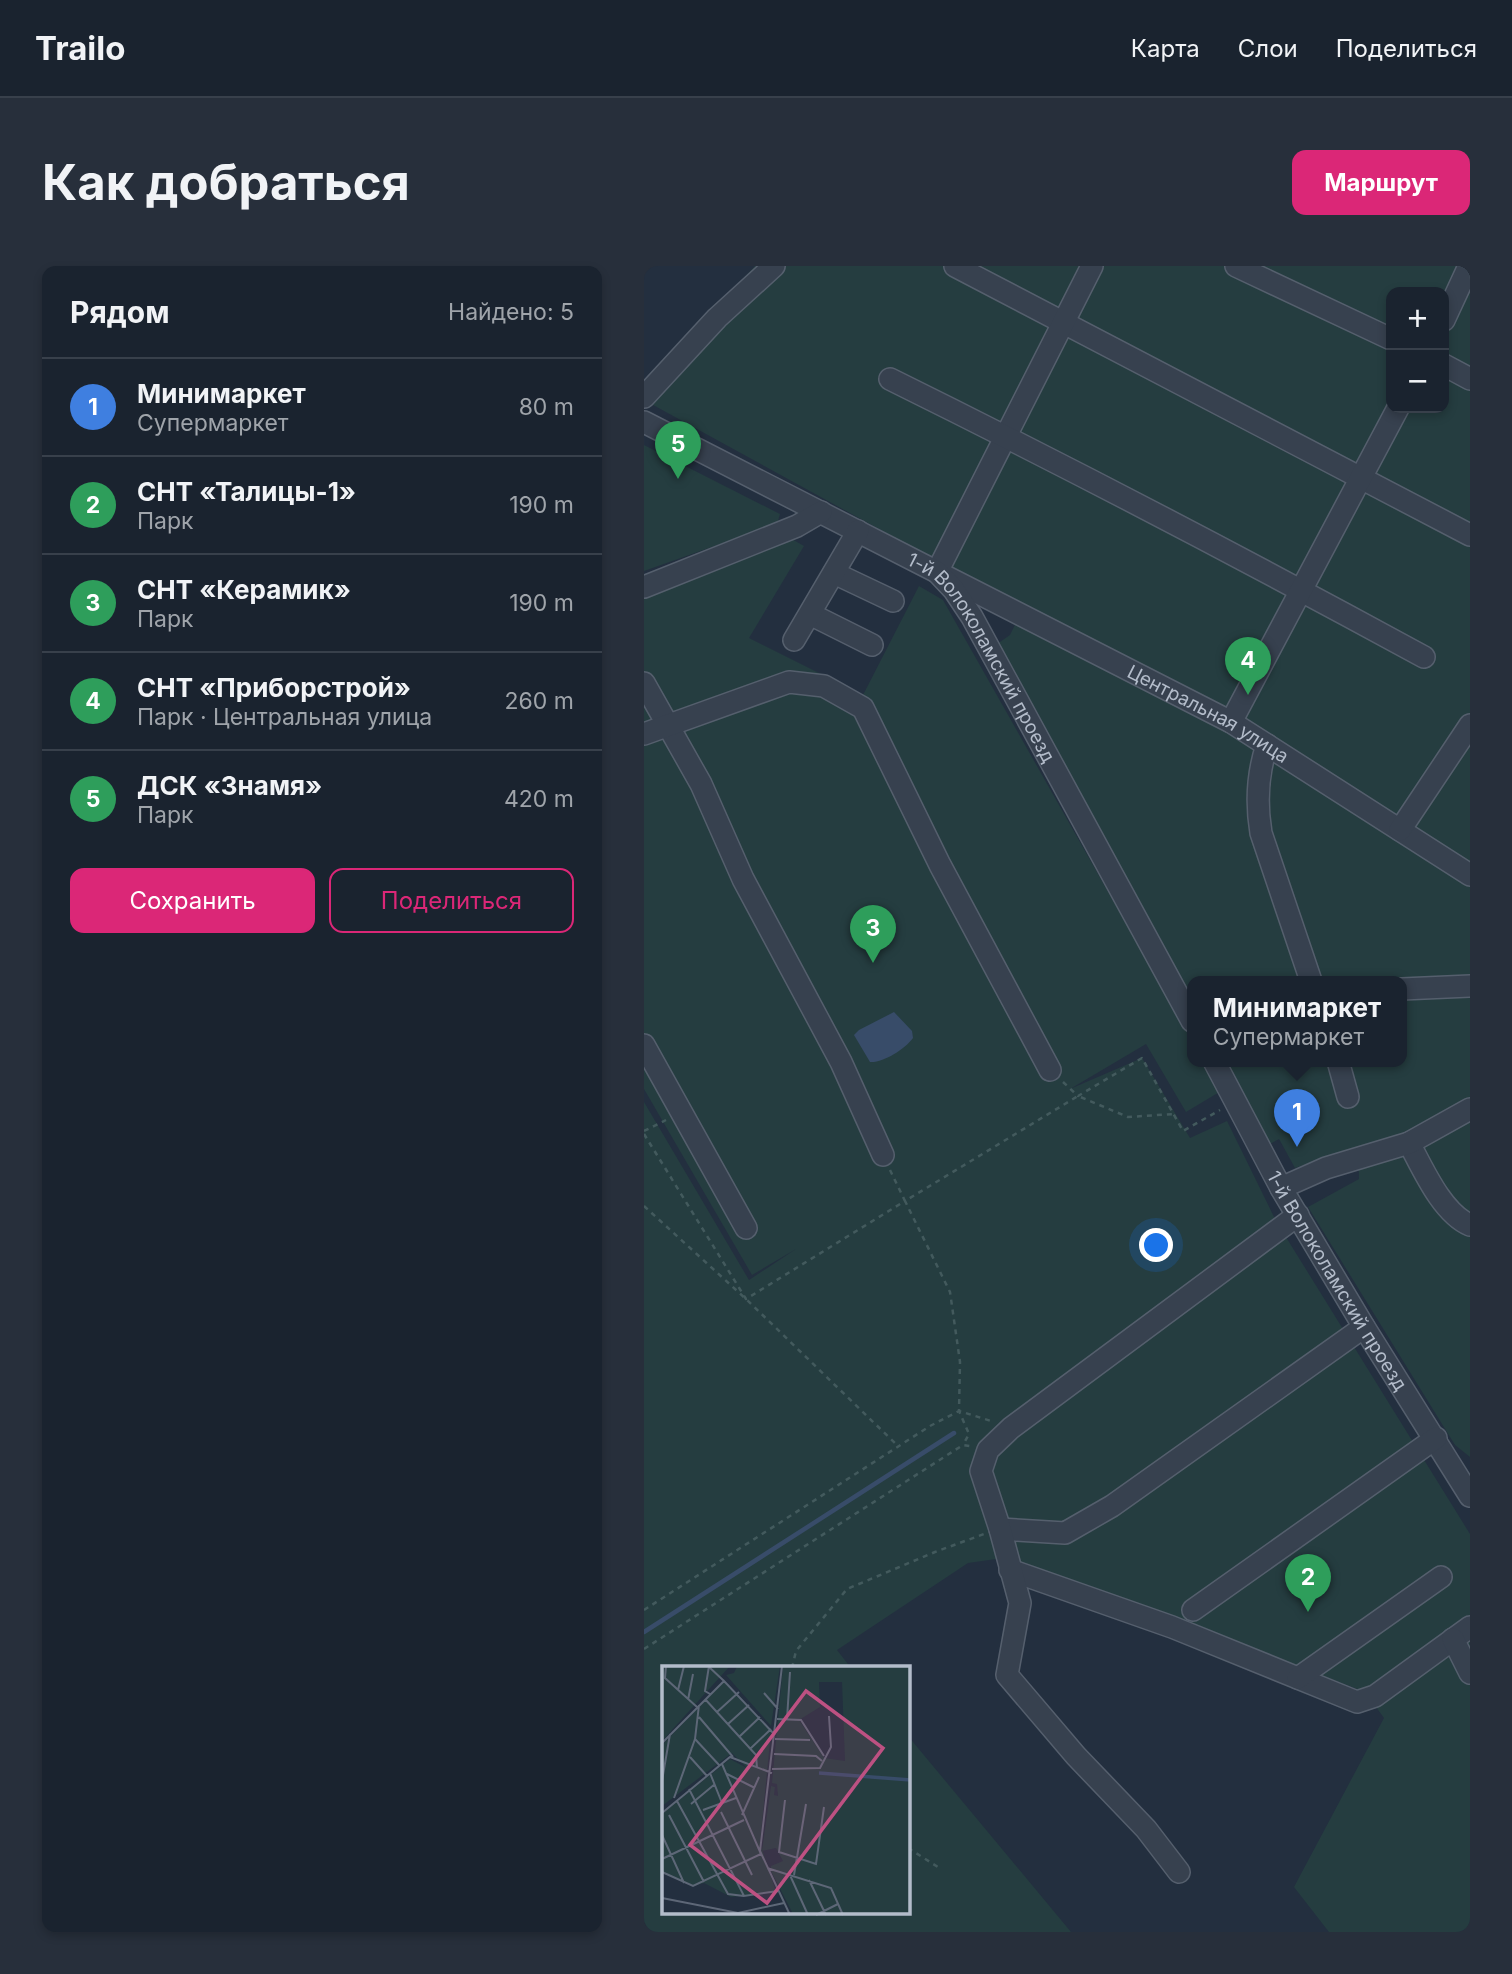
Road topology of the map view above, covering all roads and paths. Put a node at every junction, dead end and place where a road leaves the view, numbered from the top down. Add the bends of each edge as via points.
1 (774, 266) edge
2 (956, 266) edge
3 (1092, 266) edge
4 (1236, 266) edge
5 (1469, 266) edge
6 (1449, 309) edge
7 (1062, 324) junction
8 (1386, 337) edge
9 (1449, 368) edge
10 (890, 379) dead end
11 (1470, 379) edge
12 (644, 397) edge
13 (1395, 413) edge
14 (644, 422) edge
15 (1007, 437) junction
16 (1359, 478) junction
17 (821, 512) junction
18 (858, 531) junction
19 (1470, 535) edge
20 (937, 572) junction
21 (834, 573) junction
22 (644, 587) edge
23 (1302, 591) junction
24 (893, 601) dead end
25 (810, 614) junction
26 (794, 640) dead end
27 (872, 645) dead end
28 (1424, 657) dead end
29 (644, 683) edge
30 (1231, 722) junction
31 (667, 725) junction
32 (1470, 726) edge
33 (644, 734) edge
34 (1266, 745) junction
35 (1400, 830) junction
36 (1470, 875) edge
37 (1309, 976) edge
38 (1470, 986) edge
39 (1407, 989) edge
40 (1187, 1012) edge
41 (644, 1045) edge
42 (1217, 1067) edge
43 (1340, 1067) edge
44 (1051, 1070) joint
45 (1078, 1097) junction
46 (1348, 1097) dead end
47 (1235, 1101) junction
48 (1470, 1109) edge
49 (681, 1112) junction
50 (1174, 1114) junction
51 (644, 1133) edge
52 (1409, 1143) junction
53 (883, 1154) joint
54 (1282, 1188) junction
55 (905, 1201) junction
56 (644, 1206) edge
57 (1298, 1215) junction
58 (1470, 1225) edge
59 (746, 1228) dead end
60 (746, 1299) junction
61 (1364, 1327) junction
62 (959, 1411) junction
63 (1011, 1428) junction
64 (1436, 1438) junction
65 (963, 1445) junction
66 (898, 1446) junction
67 (988, 1450) junction
68 (1462, 1471) edge
69 (1470, 1496) edge
70 (1000, 1529) junction
71 (1010, 1570) junction
72 (1441, 1577) dead end
73 (644, 1610) edge
74 (1193, 1610) dead end
75 (1462, 1633) edge
76 (644, 1649) edge
77 (792, 1666) edge
78 (1470, 1673) edge
79 (1298, 1678) junction
80 (910, 1849) edge
81 (941, 1868) dead end
82 (1179, 1872) dead end

1 - 12 street via 717,318
2 - 7 street
3 - 7 street
4 - 8 street
5 - 6 street
7 - 15 street
7 - 16 street
9 - 11 street
10 - 15 street
13 - 16 street
14 - 17 street, 1-й Волоколамский проезд
15 - 20 street
15 - 23 street
16 - 19 street
16 - 23 street
17 - 18 street, 1-й Волоколамский проезд
17 - 22 street via 797,526
18 - 20 street, 1-й Волоколамский проезд
18 - 21 street
20 - 30 street, Центральная улица
20 - 40 street, 1-й Волоколамский проезд via 968,610
21 - 24 street
21 - 25 street
23 - 28 street
23 - 30 street
25 - 26 street
25 - 27 street
29 - 31 street
30 - 34 street, Центральная улица
31 - 33 street
31 - 44 street via 789,682 824,686 863,708 965,912
31 - 53 street via 841,1062
32 - 35 street
34 - 35 street, Центральная улица
34 - 37 street via 1259,767 1261,834
35 - 36 street, Центральная улица
38 - 39 street
41 - 49 street
42 - 47 street, 1-й Волоколамский проезд
43 - 46 street
44 - 45 path
45 - 50 path via 1128,1117
45 - 50 path via 1142,1058
45 - 55 path
47 - 50 path via 1183,1131
47 - 54 street, 1-й Волоколамский проезд
48 - 52 street
49 - 51 path
49 - 59 street
51 - 60 path
52 - 54 street via 1326,1167
52 - 58 street via 1456,1219
53 - 55 path
54 - 57 street, 1-й Волоколамский проезд
55 - 60 path
55 - 62 path via 950,1292 960,1362
56 - 60 path
57 - 61 street, 1-й Волоколамский проезд
57 - 63 street
60 - 66 path
61 - 64 street, 1-й Волоколамский проезд
61 - 70 street via 1112,1506 1065,1533
62 - 63 path
62 - 65 path via 969,1434
62 - 66 path
63 - 67 street
64 - 68 street, 1-й Волоколамский проезд
64 - 74 street
65 - 67 path
65 - 76 path
66 - 73 path
67 - 70 street via 981,1471
68 - 69 street, 1-й Волоколамский проезд
70 - 71 street
70 - 77 path via 847,1590 796,1651
71 - 79 street via 1172,1627
71 - 82 street via 1020,1603 1007,1675
72 - 79 street
75 - 78 street
75 - 79 street via 1375,1696 1357,1702
80 - 81 path

